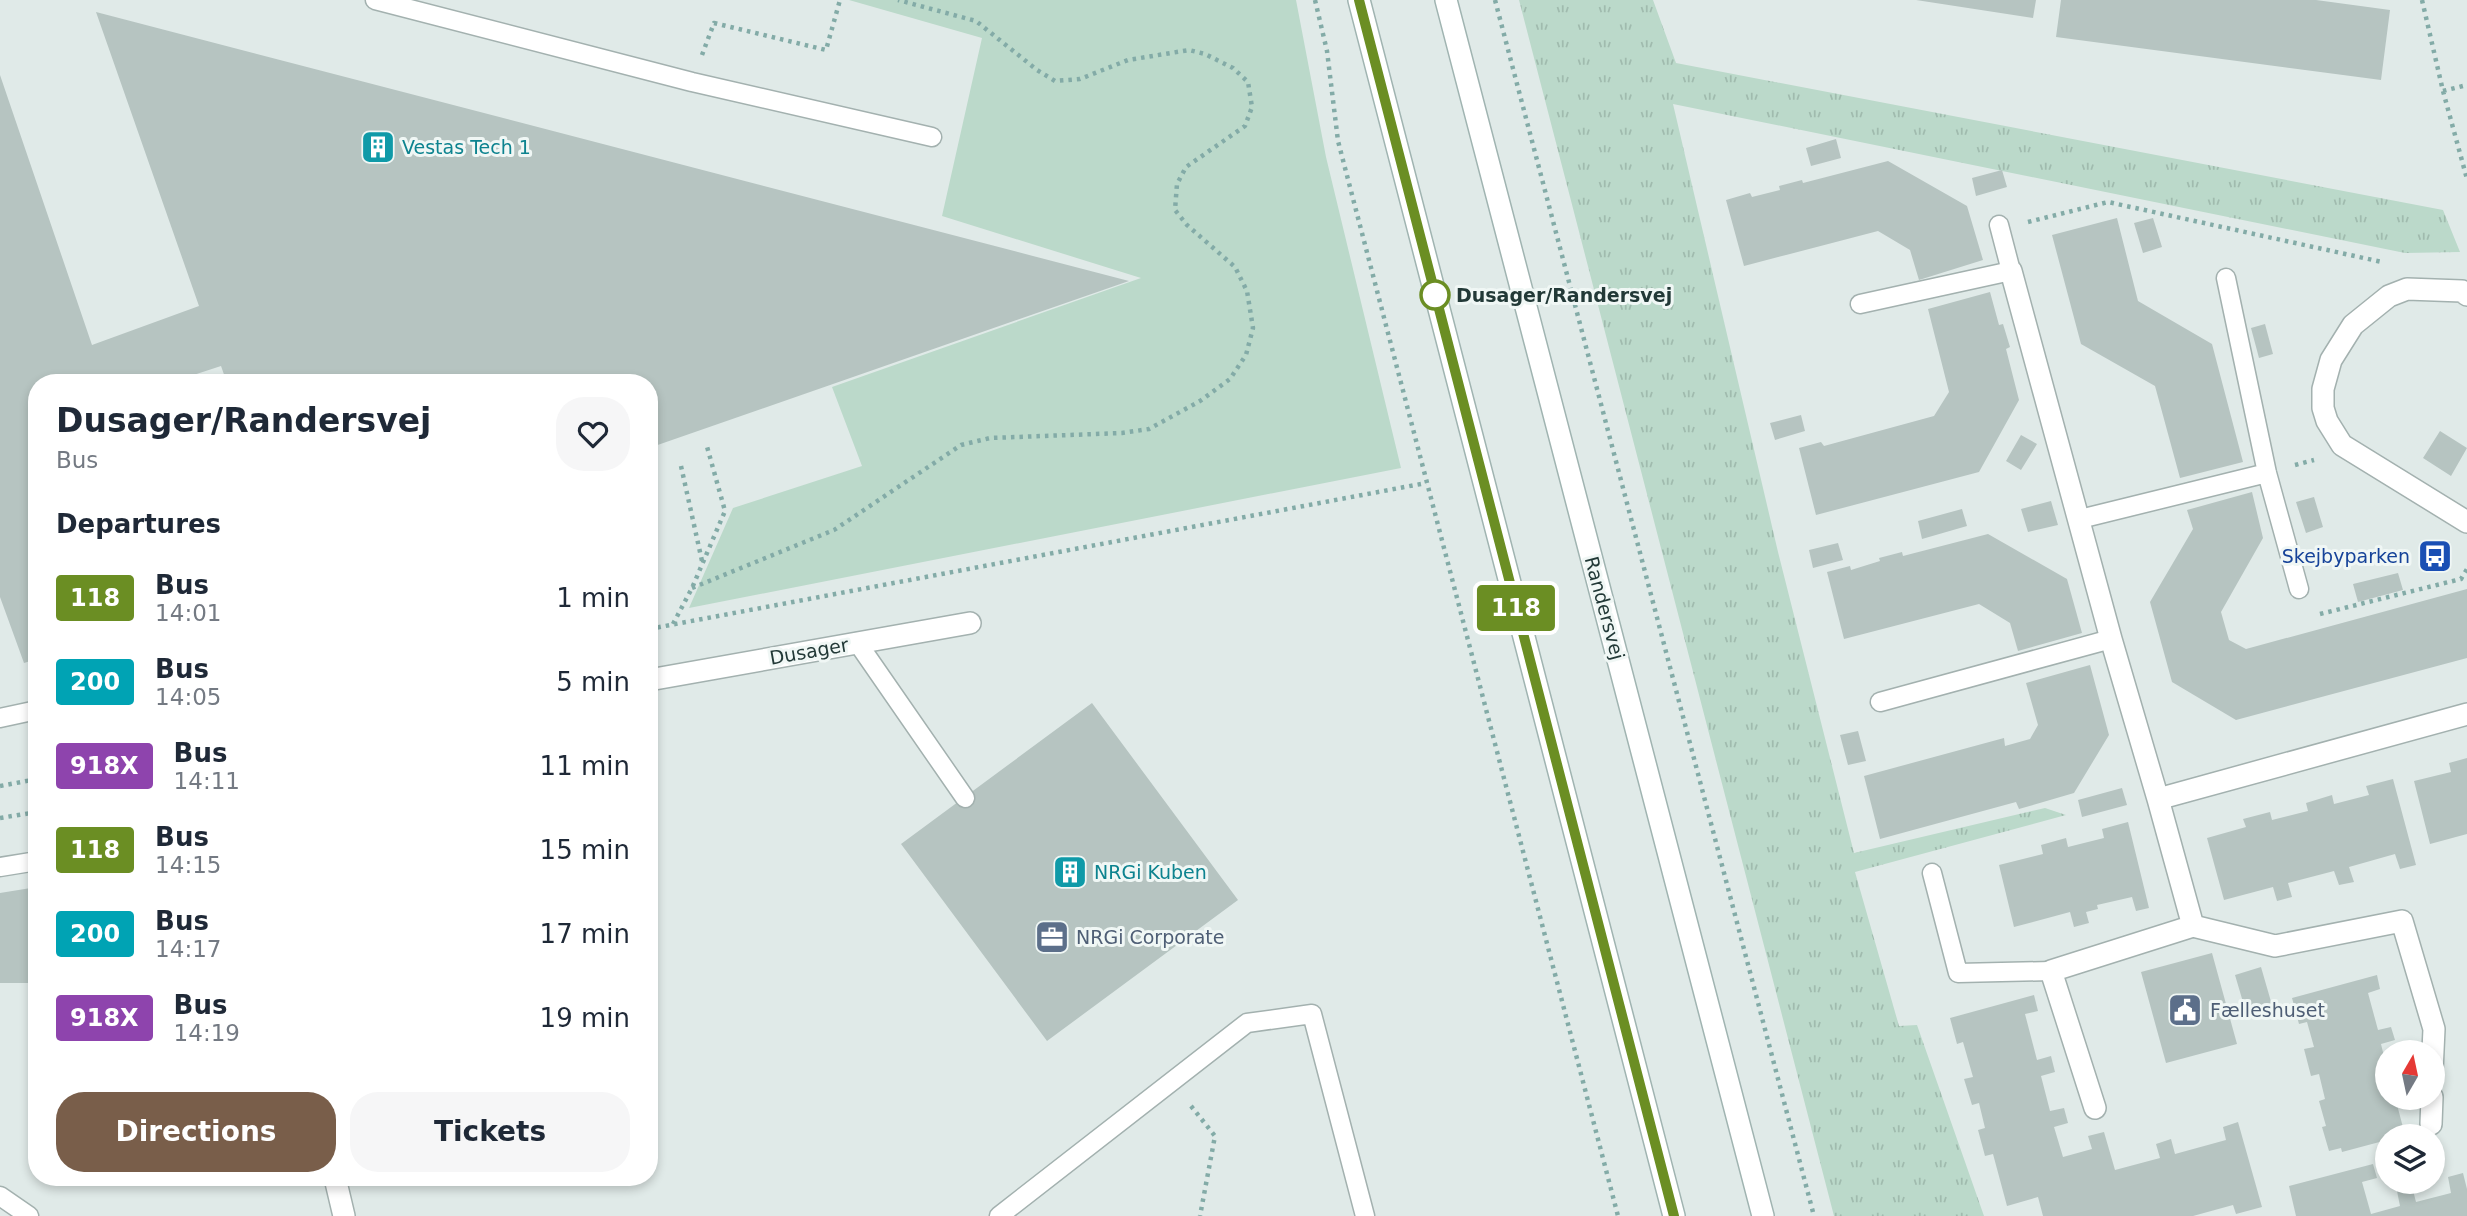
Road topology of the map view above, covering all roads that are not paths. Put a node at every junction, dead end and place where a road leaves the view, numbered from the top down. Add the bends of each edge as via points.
1 (375, 0) edge
2 (1359, 0) edge
3 (1446, 0) edge
4 (932, 137) dead end
5 (2000, 227) road end
6 (2011, 271) junction
7 (2226, 278) dead end
8 (2467, 295) edge
9 (1860, 304) dead end
10 (2267, 473) junction
11 (2080, 519) junction
12 (2467, 522) edge
13 (2299, 589) road end
14 (970, 623) dead end
15 (2111, 639) junction
16 (857, 642) junction
17 (658, 678) edge
18 (1880, 702) dead end
19 (28, 712) edge
20 (2467, 714) edge
21 (0, 718) edge
22 (965, 798) dead end
23 (2158, 799) junction
24 (28, 862) edge
25 (0, 867) edge
26 (1932, 873) dead end
27 (2193, 926) junction
28 (2051, 971) junction
29 (2433, 1040) edge
30 (2095, 1108) dead end
31 (2432, 1110) edge
32 (2431, 1124) dead end
33 (337, 1186) edge
34 (0, 1196) edge
35 (29, 1216) edge
36 (344, 1216) edge
37 (999, 1216) edge
38 (1365, 1216) edge
39 (1674, 1216) edge
40 (1763, 1216) edge

1 - 4 lane via 692,82
2 - 39 street
3 - 40 street, Randersvej
5 - 6 lane
6 - 9 lane
6 - 11 street
7 - 10 lane
8 - 12 street via 2407,289 2389,296 2353,326 2330,360 2323,389 2327,421 2342,445
10 - 11 lane
10 - 13 lane
11 - 15 street
14 - 16 street, Dusager
15 - 18 lane
15 - 23 street
16 - 17 street, Dusager
16 - 22 lane
19 - 21 lane
20 - 23 street
23 - 27 street
24 - 25 lane
26 - 28 lane via 1958,973
27 - 28 street
27 - 29 street via 2275,946 2402,921
28 - 30 street
31 - 32 street
33 - 36 street
34 - 35 lane
37 - 38 lane via 1247,1023 1312,1014

